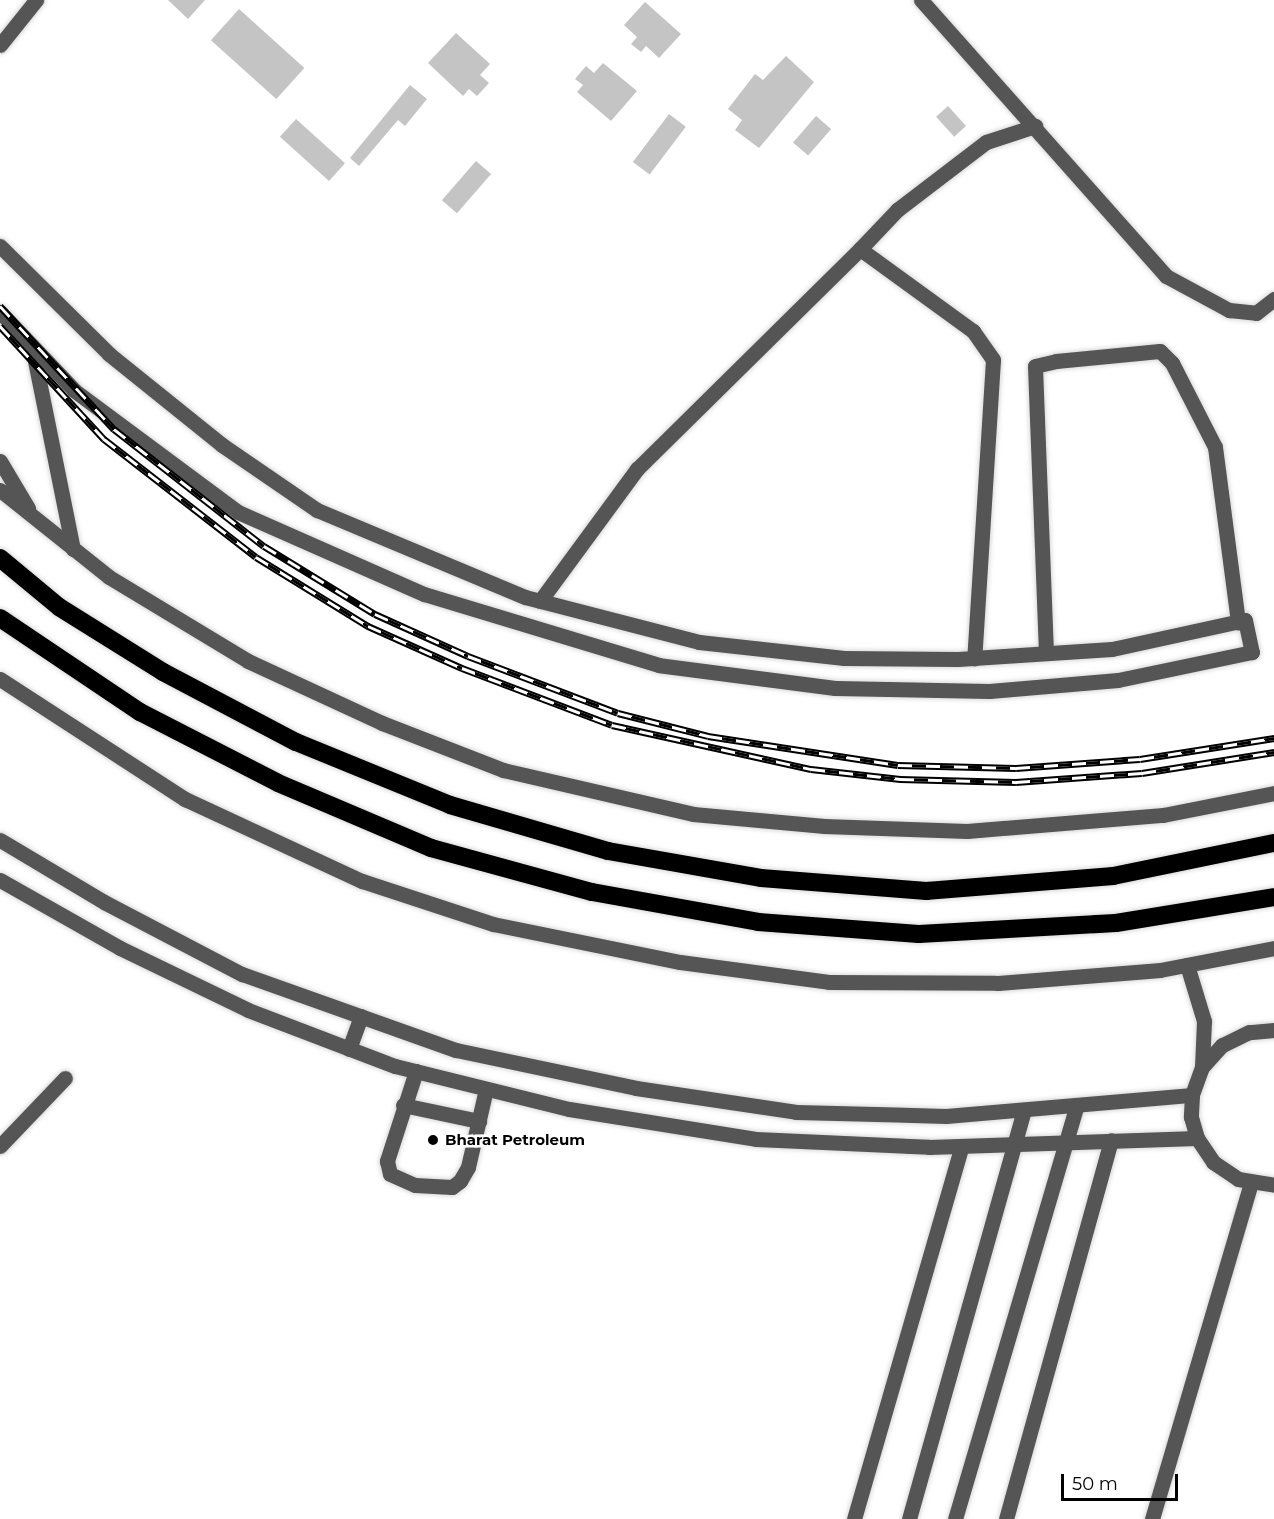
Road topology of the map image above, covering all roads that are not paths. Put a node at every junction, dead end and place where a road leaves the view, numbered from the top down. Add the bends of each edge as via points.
1 (36, 0) edge
2 (921, 0) edge
3 (0, 45) edge
4 (1035, 126) junction
5 (0, 246) edge
6 (860, 249) junction
7 (1274, 299) edge
8 (0, 312) edge
9 (32, 346) junction
10 (0, 461) edge
11 (0, 490) edge
12 (34, 517) junction
13 (73, 549) junction
14 (0, 558) edge
15 (540, 601) junction
16 (0, 618) edge
17 (1238, 622) junction
18 (1046, 653) junction
19 (974, 658) junction
20 (0, 679) edge
21 (0, 688) edge
22 (16, 690) junction
23 (1274, 793) edge
24 (0, 840) edge
25 (1274, 843) edge
26 (0, 880) edge
27 (1274, 897) edge
28 (1274, 948) edge
29 (1187, 965) junction
30 (361, 1016) junction
31 (1274, 1030) edge
32 (349, 1049) junction
33 (1202, 1067) junction
34 (416, 1071) junction
35 (65, 1078) dead end
36 (486, 1089) junction
37 (1192, 1095) junction
38 (403, 1105) junction
39 (1076, 1107) junction
40 (1024, 1110) junction
41 (479, 1121) junction
42 (1197, 1138) junction
43 (1111, 1140) junction
44 (1066, 1142) junction
45 (1016, 1144) junction
46 (0, 1146) edge
47 (962, 1146) junction
48 (1251, 1182) junction
49 (1274, 1185) edge
50 (854, 1519) edge
51 (909, 1519) edge
52 (955, 1519) edge
53 (1006, 1519) edge
54 (1152, 1519) edge

1 - 3 street
2 - 4 street
4 - 6 street via 986,142 897,210
4 - 7 street via 1166,276 1229,310 1256,313
5 - 15 street via 109,354 222,445 317,510 421,557
6 - 15 street via 637,469
6 - 19 street via 973,331 993,360
8 - 9 street
9 - 13 street
9 - 17 street via 74,390 238,512 424,594 659,665 835,688 989,691 1118,680 1252,652 1245,620
10 - 12 street
11 - 12 street
12 - 13 street
13 - 23 street via 109,577 248,661 382,723 503,770 693,814 824,826 967,831 1164,815
14 - 25 highway via 59,607 163,672 296,742 450,804 608,851 761,878 926,891 1113,876
15 - 19 street via 699,642 844,658
16 - 27 highway via 140,712 278,783 431,848 592,892 758,922 919,934 1116,923
17 - 18 street via 1112,649
17 - 18 street via 1215,447 1172,363 1160,351 1056,361 1035,366
18 - 19 street
20 - 22 street
21 - 22 street
22 - 29 street via 185,799 362,881 493,924 680,962 830,982 998,983
24 - 30 street via 104,902 242,974
26 - 32 street via 152,964 248,1010
28 - 29 street
29 - 33 street via 1204,1021
30 - 32 street
30 - 40 street via 456,1050 636,1088 796,1113 946,1116
31 - 33 street via 1249,1032 1222,1045
32 - 34 street
33 - 37 street
34 - 36 street
34 - 38 street
35 - 46 street
36 - 41 street
36 - 47 street via 569,1109 756,1139
37 - 39 street
37 - 42 street
38 - 41 street
38 - 41 street via 387,1161 390,1174 415,1185 452,1187 460,1181
39 - 40 street
39 - 44 street
40 - 45 street
42 - 43 street
42 - 48 street via 1213,1162
43 - 44 street
43 - 53 street
44 - 45 street
44 - 52 street
45 - 47 street
45 - 51 street
47 - 50 street
48 - 49 street
48 - 54 street

